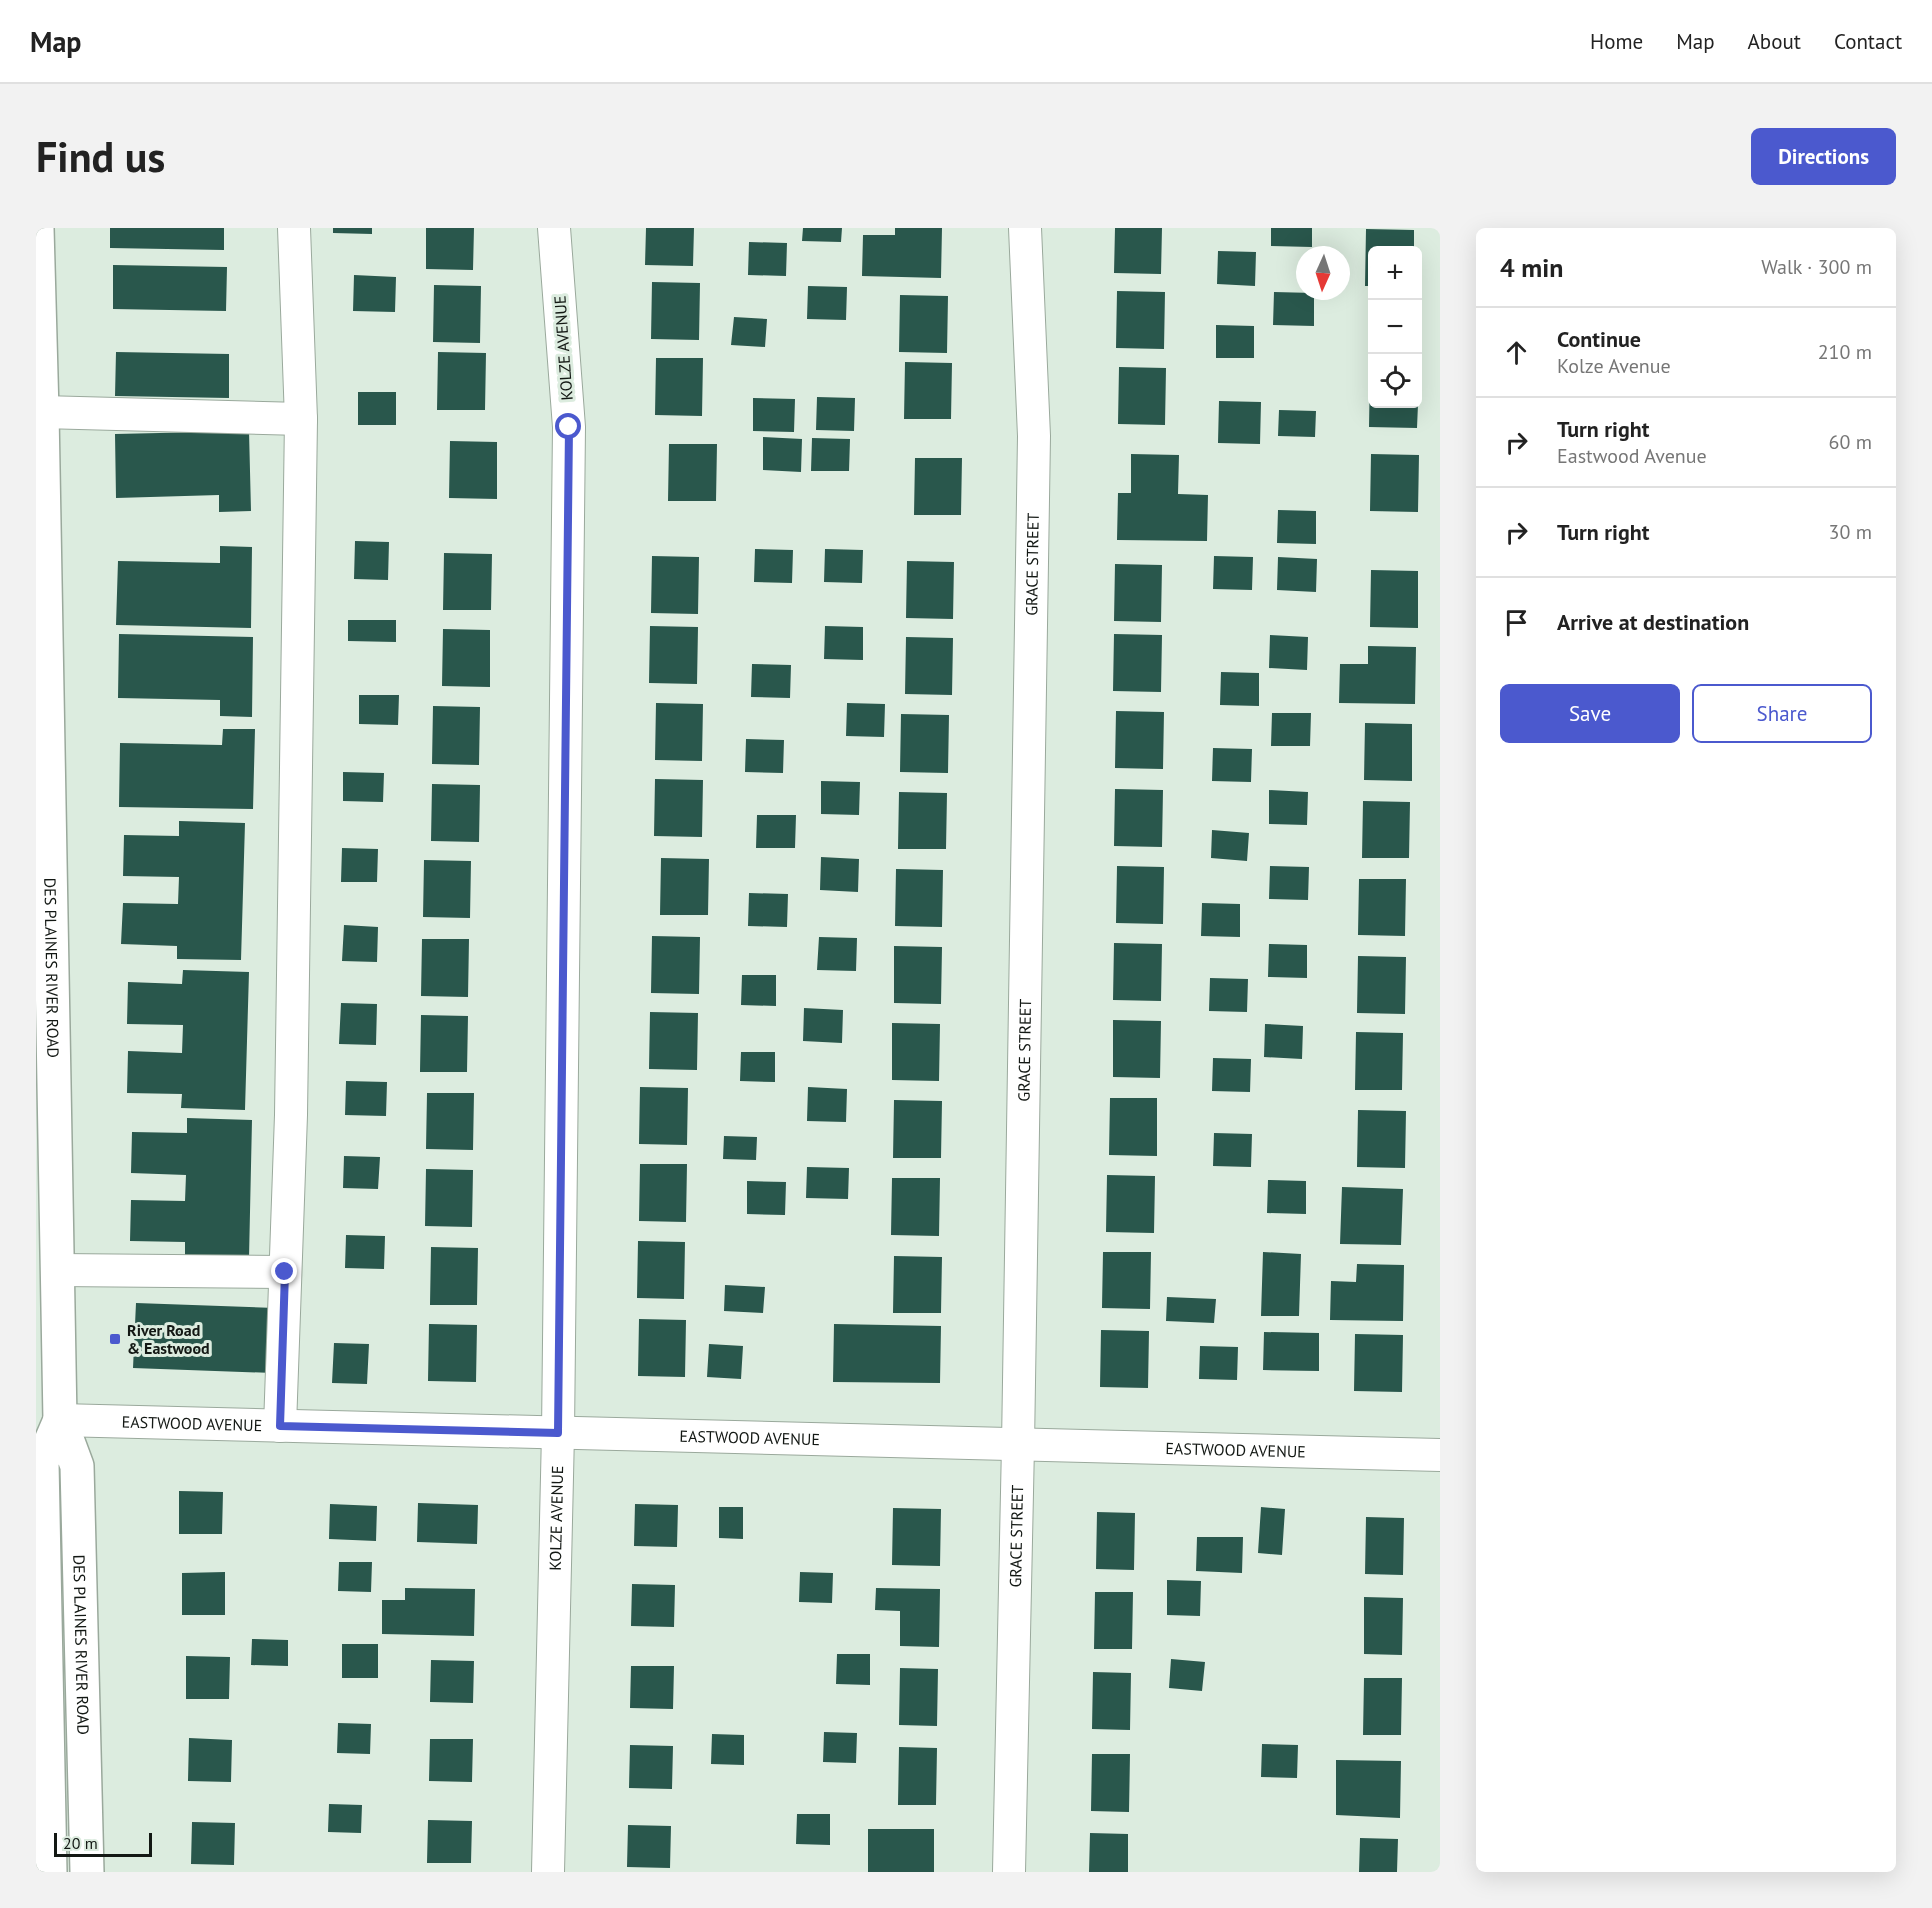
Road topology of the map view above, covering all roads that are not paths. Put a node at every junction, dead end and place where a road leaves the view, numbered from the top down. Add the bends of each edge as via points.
1 (37, 228) edge
2 (294, 228) edge
3 (554, 228) edge
4 (1025, 228) edge
5 (42, 412) junction
6 (301, 419) junction
7 (44, 979) edge
8 (58, 1270) junction
9 (285, 1272) junction
10 (60, 1420) junction
11 (280, 1426) junction
12 (558, 1433) junction
13 (1018, 1445) junction
14 (1440, 1455) edge
15 (50, 1872) edge
16 (87, 1872) edge
17 (548, 1872) edge
18 (1009, 1872) edge

1 - 5 main road, DES PLAINES RIVER ROAD
2 - 6 street
3 - 12 street, KOLZE AVENUE via 569,427
4 - 13 street, GRACE STREET via 1034,436
5 - 6 street
5 - 7 main road, DES PLAINES RIVER ROAD
6 - 9 street
7 - 8 main road, DES PLAINES RIVER ROAD
8 - 9 street
8 - 10 main road, DES PLAINES RIVER ROAD
9 - 11 street
10 - 11 street, EASTWOOD AVENUE
10 - 15 main road, DES PLAINES RIVER ROAD via 42,1462
10 - 16 main road, DES PLAINES RIVER ROAD via 77,1466
11 - 12 street, EASTWOOD AVENUE
12 - 13 street, EASTWOOD AVENUE
12 - 17 street, KOLZE AVENUE
13 - 14 street, EASTWOOD AVENUE
13 - 18 street, GRACE STREET

